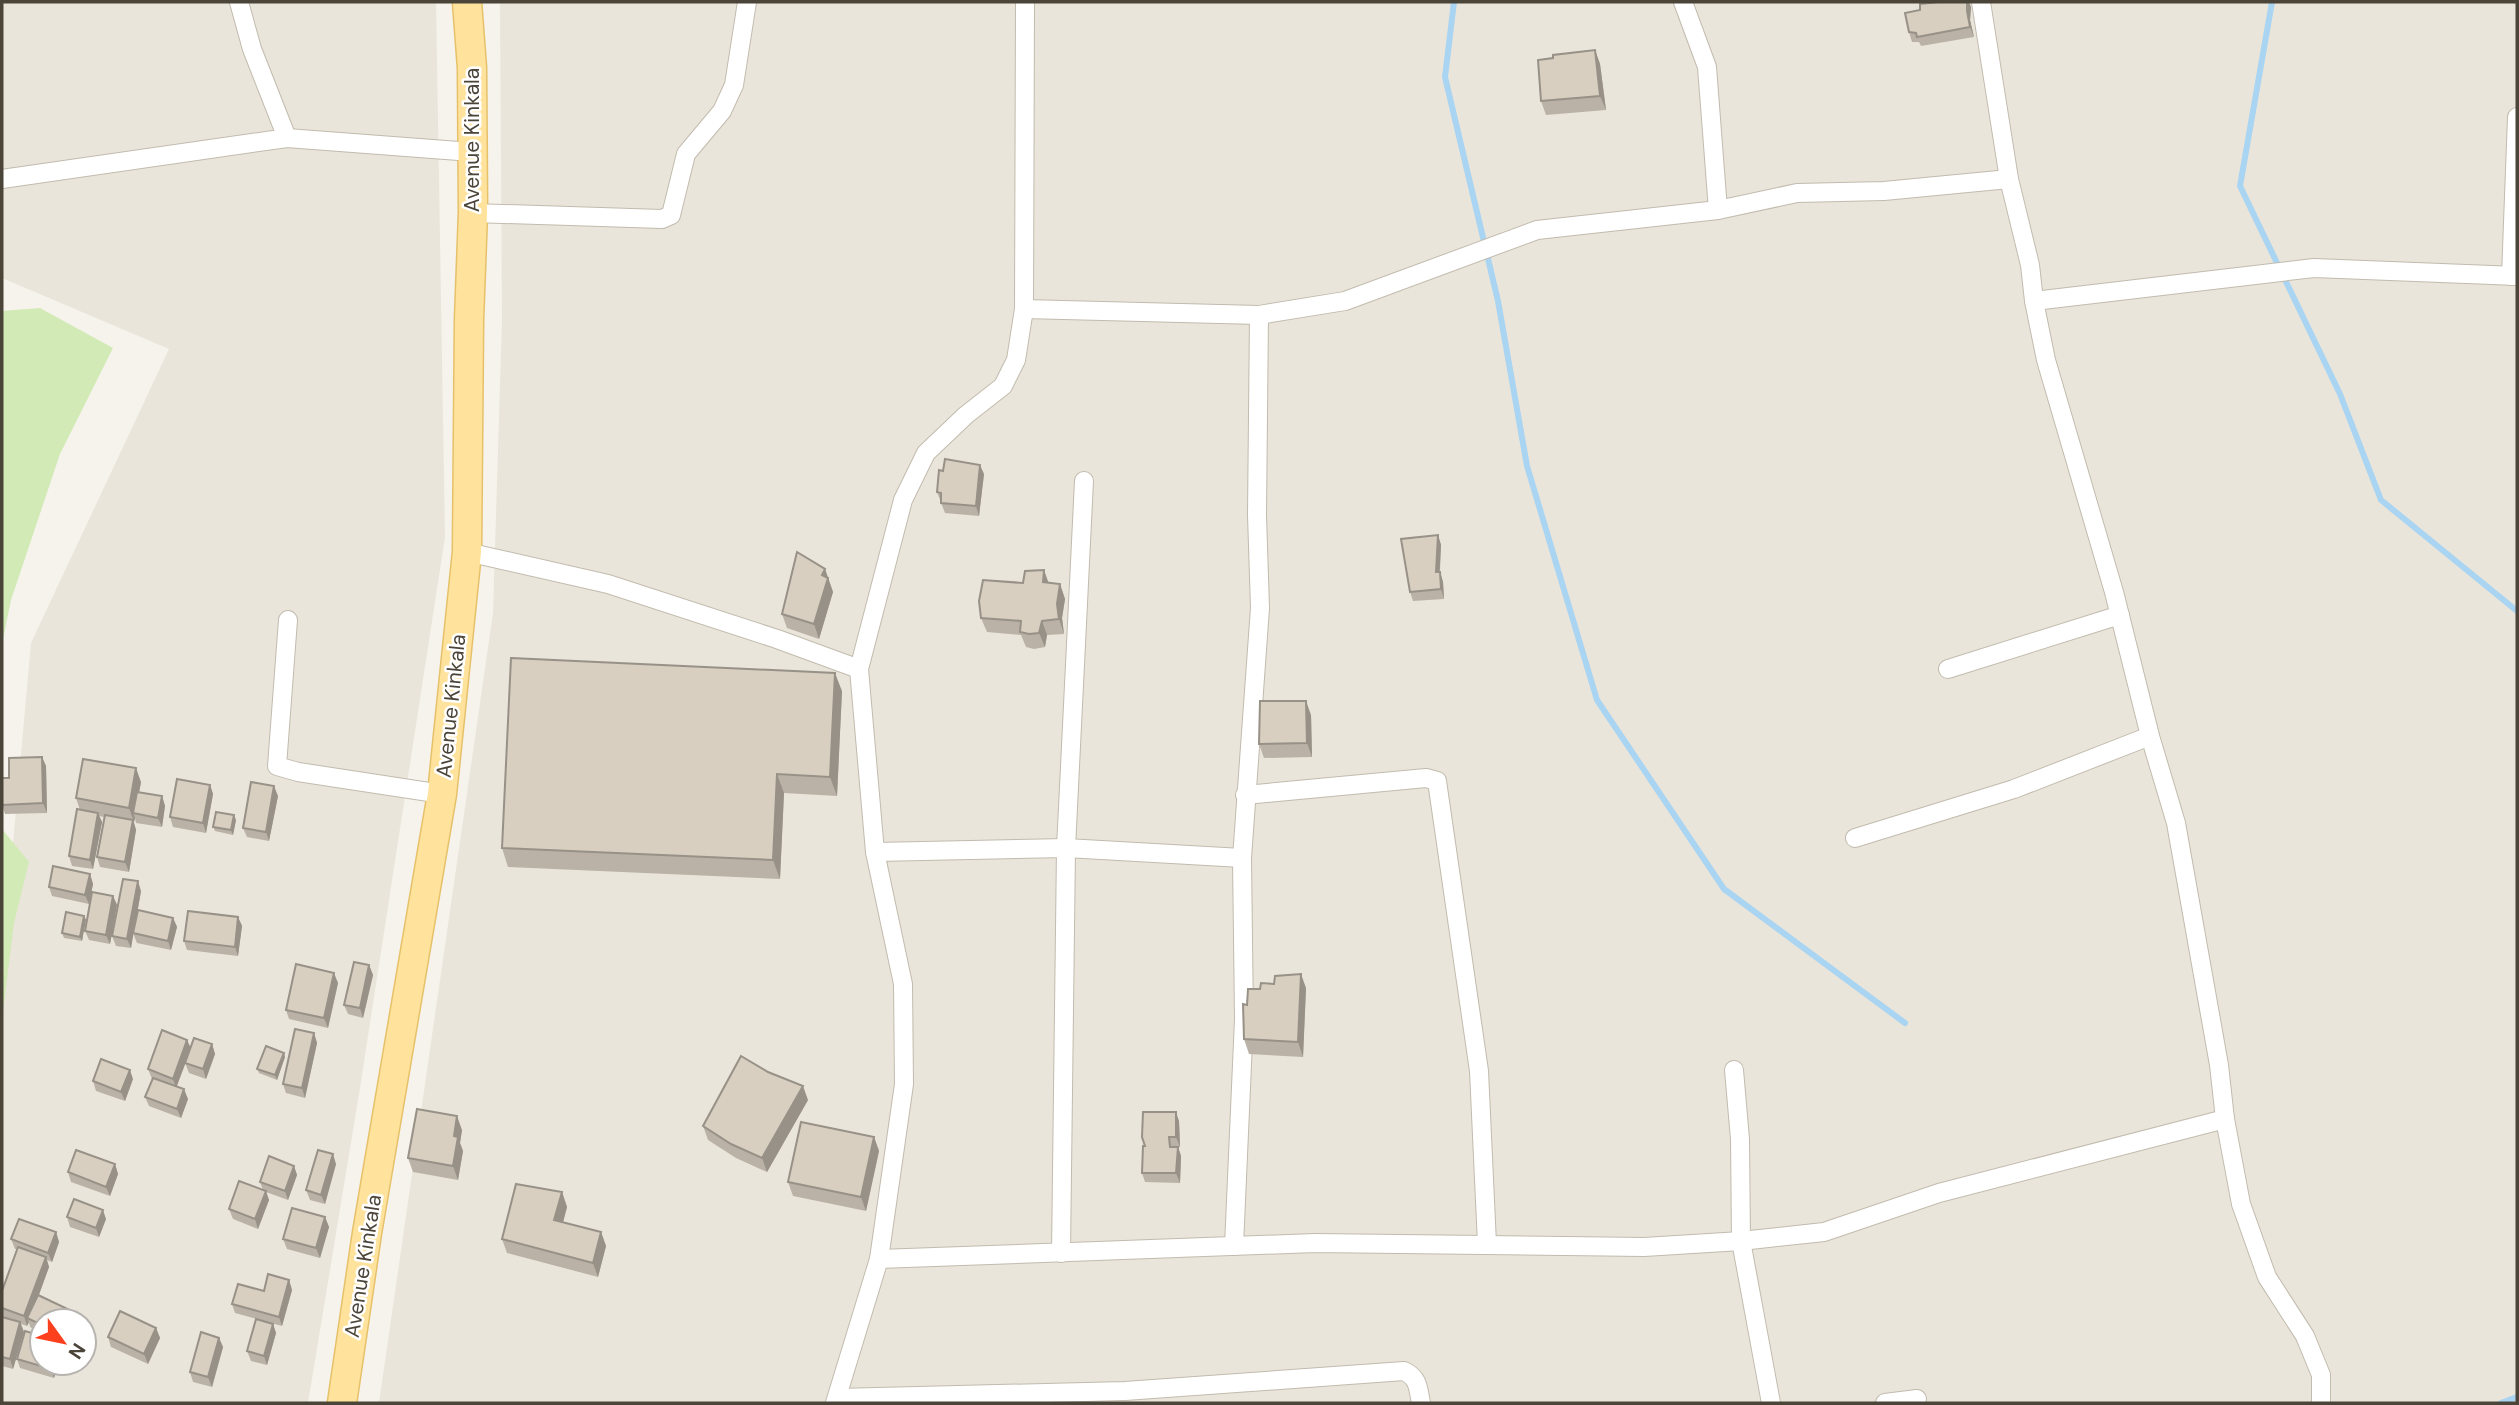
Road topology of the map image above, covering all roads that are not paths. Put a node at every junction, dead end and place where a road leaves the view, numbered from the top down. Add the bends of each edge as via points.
1 (239, 2) edge
2 (467, 2) edge
3 (747, 2) edge
4 (1026, 2) edge
5 (1683, 2) edge
6 (1981, 2) edge
7 (2517, 117) edge
8 (286, 138) junction
9 (472, 152) junction
10 (2009, 178) junction
11 (2, 179) edge
12 (1718, 210) junction
13 (473, 213) junction
14 (2514, 276) edge
15 (2034, 301) junction
16 (1024, 309) junction
17 (1259, 315) junction
18 (1084, 481) dead end
19 (467, 552) junction
20 (2120, 615) junction
21 (288, 620) dead end
22 (859, 669) junction
23 (1948, 669) dead end
24 (2150, 736) junction
25 (442, 794) junction
26 (1245, 796) junction
27 (1855, 838) dead end
28 (1066, 848) junction
29 (875, 852) junction
30 (1242, 858) junction
31 (1734, 1070) dead end
32 (2225, 1119) junction
33 (1741, 1241) junction
34 (1487, 1244) junction
35 (1234, 1246) junction
36 (1061, 1252) junction
37 (879, 1259) junction
38 (1917, 1399) dead end
39 (836, 1401) edge
40 (342, 1403) edge
41 (1421, 1403) edge
42 (1771, 1403) edge
43 (1885, 1403) edge
44 (2322, 1403) edge

1 - 8 street
2 - 9 main road, Avenue Kinkala
3 - 13 street via 734,85 722,111 686,154 671,215 663,219
4 - 16 street
5 - 12 street via 1707,67
6 - 10 street
7 - 14 street
8 - 9 street
8 - 11 street
9 - 13 main road, Avenue Kinkala
10 - 12 street via 1884,191 1797,193
10 - 15 street
12 - 17 street via 1537,230 1345,301
13 - 19 main road, Avenue Kinkala
14 - 15 street via 2314,268
15 - 20 street via 2046,359
16 - 17 street
16 - 22 street via 1016,360 1003,386 926,453 902,500
17 - 26 street via 1260,608
18 - 28 street
19 - 22 street via 607,584
19 - 25 main road, Avenue Kinkala
20 - 23 street
20 - 24 street
21 - 25 street via 277,766
22 - 29 street
24 - 27 street via 2014,789
24 - 32 street via 2176,823
25 - 40 main road, Avenue Kinkala
26 - 30 street
26 - 34 street via 1426,778 1437,781 1479,1071
28 - 29 street
28 - 30 street
28 - 36 street
29 - 37 street via 903,984 904,1084
30 - 35 street via 1244,1019
31 - 33 street
32 - 33 street via 1938,1193 1824,1232
32 - 44 street via 2241,1205 2267,1277 2305,1336 2321,1375
33 - 34 street via 1644,1247
33 - 42 street
34 - 35 street
35 - 36 street
36 - 37 street
37 - 39 street
38 - 43 street
39 - 41 street via 1125,1391 1404,1371 1417,1381

